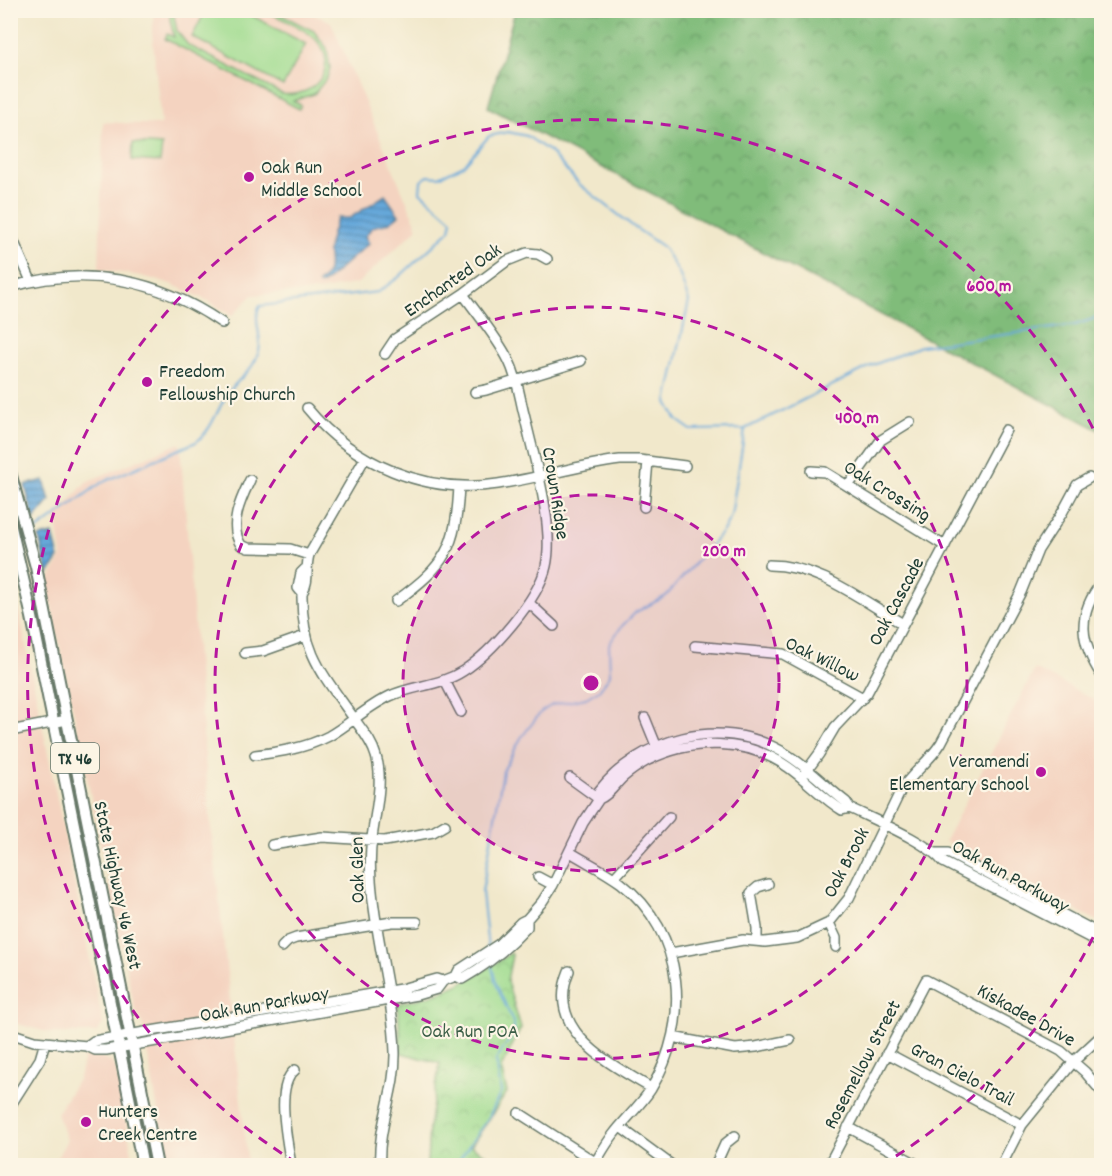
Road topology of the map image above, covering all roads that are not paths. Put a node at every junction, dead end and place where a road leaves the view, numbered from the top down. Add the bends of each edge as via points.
1 (10, 233) edge
2 (547, 259) dead end
3 (32, 281) junction
4 (10, 287) edge
5 (463, 294) junction
6 (222, 323) dead end
7 (385, 354) dead end
8 (581, 362) dead end
9 (516, 381) junction
10 (475, 392) dead end
11 (307, 408) dead end
12 (910, 422) dead end
13 (1006, 430) dead end
14 (365, 458) junction
15 (648, 461) junction
16 (685, 466) dead end
17 (811, 471) dead end
18 (10, 472) edge
19 (539, 476) junction
20 (1089, 478) dead end
21 (250, 480) dead end
22 (459, 486) junction
23 (848, 486) junction
24 (644, 507) dead end
25 (10, 523) edge
26 (945, 546) junction
27 (309, 555) junction
28 (769, 565) dead end
29 (1101, 582) edge
30 (396, 601) dead end
31 (529, 603) junction
32 (903, 624) junction
33 (554, 626) dead end
34 (305, 636) junction
35 (695, 645) dead end
36 (245, 653) dead end
37 (1101, 676) edge
38 (445, 681) junction
39 (863, 698) junction
40 (461, 712) dead end
41 (645, 718) dead end
42 (354, 719) junction
43 (67, 720) junction
44 (53, 723) junction
45 (10, 731) edge
46 (659, 750) junction
47 (255, 755) dead end
48 (804, 773) junction
49 (570, 778) dead end
50 (598, 799) junction
51 (669, 817) dead end
52 (445, 825) dead end
53 (885, 826) junction
54 (372, 840) junction
55 (272, 845) dead end
56 (570, 852) junction
57 (538, 876) dead end
58 (614, 878) junction
59 (768, 884) dead end
60 (553, 885) junction
61 (1049, 912) junction
62 (417, 922) dead end
63 (829, 924) junction
64 (376, 925) junction
65 (1101, 934) edge
66 (757, 940) junction
67 (1101, 944) edge
68 (282, 947) dead end
69 (836, 947) dead end
70 (671, 953) junction
71 (569, 970) dead end
72 (926, 980) joint
73 (388, 995) junction
74 (10, 1033) edge
75 (1101, 1035) edge
76 (672, 1037) junction
77 (133, 1040) junction
78 (790, 1040) dead end
79 (45, 1042) junction
80 (119, 1043) junction
81 (887, 1053) junction
82 (1074, 1061) junction
83 (295, 1070) dead end
84 (651, 1088) junction
85 (1101, 1092) edge
86 (10, 1106) edge
87 (519, 1113) dead end
88 (1022, 1125) junction
89 (620, 1127) junction
90 (848, 1127) junction
91 (735, 1136) dead end
92 (594, 1164) edge
93 (143, 1166) edge
94 (157, 1166) edge
95 (291, 1166) edge
96 (380, 1166) edge
97 (672, 1166) edge
98 (715, 1166) edge
99 (828, 1166) edge
100 (921, 1166) edge
101 (1001, 1166) edge

1 - 3 street
2 - 5 street, Enchanted Oak via 533,253 513,257
3 - 4 street
3 - 6 street via 88,277 135,283 171,294
5 - 7 street, Enchanted Oak via 395,339
5 - 9 street, Crown Ridge via 506,356
8 - 9 street
9 - 10 street
9 - 19 street, Crown Ridge
11 - 14 street via 328,431
12 - 23 street via 881,440
13 - 26 street, Oak Cascade
14 - 22 street via 408,477
14 - 27 street, Oak Glen
15 - 16 street
15 - 19 street via 610,461
15 - 24 street
17 - 23 street, Oak Crossing via 825,472
18 - 43 main road, State Highway 46 West / TX 46 via 36,567
19 - 22 street
19 - 31 street, Crown Ridge via 548,544 544,572
20 - 53 street, Oak Brook via 1077,485 1038,550 961,713 936,752 901,790
21 - 27 street via 236,517 241,545 290,549
22 - 30 street via 455,528 448,549 431,574
23 - 26 street, Oak Crossing
25 - 44 main road, State Highway 46 West / TX 46
26 - 32 street, Oak Cascade
27 - 34 street, Oak Glen via 298,588 302,593
28 - 32 street via 812,572
29 - 37 street via 1084,620 1084,640
31 - 33 street
31 - 38 street, Crown Ridge via 477,661
32 - 39 street, Oak Cascade
34 - 36 street
34 - 42 street, Oak Glen via 317,665
35 - 39 street, Oak Willow via 783,654
38 - 40 street
38 - 42 street, Crown Ridge via 392,695
39 - 48 street, Oak Cascade via 835,727
41 - 46 street
42 - 47 street, Crown Ridge via 300,748
42 - 54 street, Oak Glen via 369,740 378,763
43 - 44 street
43 - 77 main road, State Highway 46 West / TX 46
44 - 45 street
44 - 80 main road, State Highway 46 West / TX 46
46 - 48 street, Oak Run Parkway via 695,745 737,746
46 - 50 street, Oak Run Parkway
48 - 53 street, Oak Run Parkway via 846,801 850,808
49 - 50 street
50 - 56 street, Oak Run Parkway
51 - 58 street
52 - 54 street via 428,833
53 - 61 street, Oak Run Parkway via 936,853 943,862
53 - 63 street, Oak Brook via 849,898
54 - 55 street via 322,837
54 - 64 street, Oak Glen
56 - 58 street
56 - 60 street, Oak Run Parkway
57 - 60 street
58 - 70 street via 650,913
59 - 66 street via 751,893
60 - 73 street, Oak Run Parkway via 514,935 473,967 459,970 437,988 417,995
61 - 65 street, Oak Run Parkway
61 - 67 street, Oak Run Parkway
62 - 64 street
63 - 66 street, Oak Brook via 797,938
63 - 69 street
64 - 68 street via 296,938
64 - 73 street, Oak Glen
66 - 70 street, Oak Brook
70 - 76 street via 677,993
71 - 84 street via 563,986 565,1009 583,1041 604,1061
72 - 81 street, Rosemellow Street
72 - 82 street, Kiskadee Drive
73 - 77 street, Oak Run Parkway
73 - 96 street, Oak Glen via 395,1066 382,1127
74 - 79 street, Oak Run Parkway
75 - 82 street
76 - 78 street via 735,1048
76 - 84 street
77 - 80 street, Oak Run Parkway
77 - 94 main road, State Highway 46 West / TX 46
79 - 80 street, Oak Run Parkway via 87,1046 94,1041
79 - 86 street via 40,1059
80 - 93 main road, State Highway 46 West / TX 46
81 - 88 street, Gran Cielo Trail
81 - 90 street, Rosemellow Street
82 - 85 street, Kiskadee Drive
82 - 88 street
83 - 95 street via 283,1093
84 - 89 street
87 - 92 street
88 - 101 street
89 - 92 street
89 - 97 street
90 - 99 street, Rosemellow Street
90 - 100 street
91 - 98 street via 725,1144

